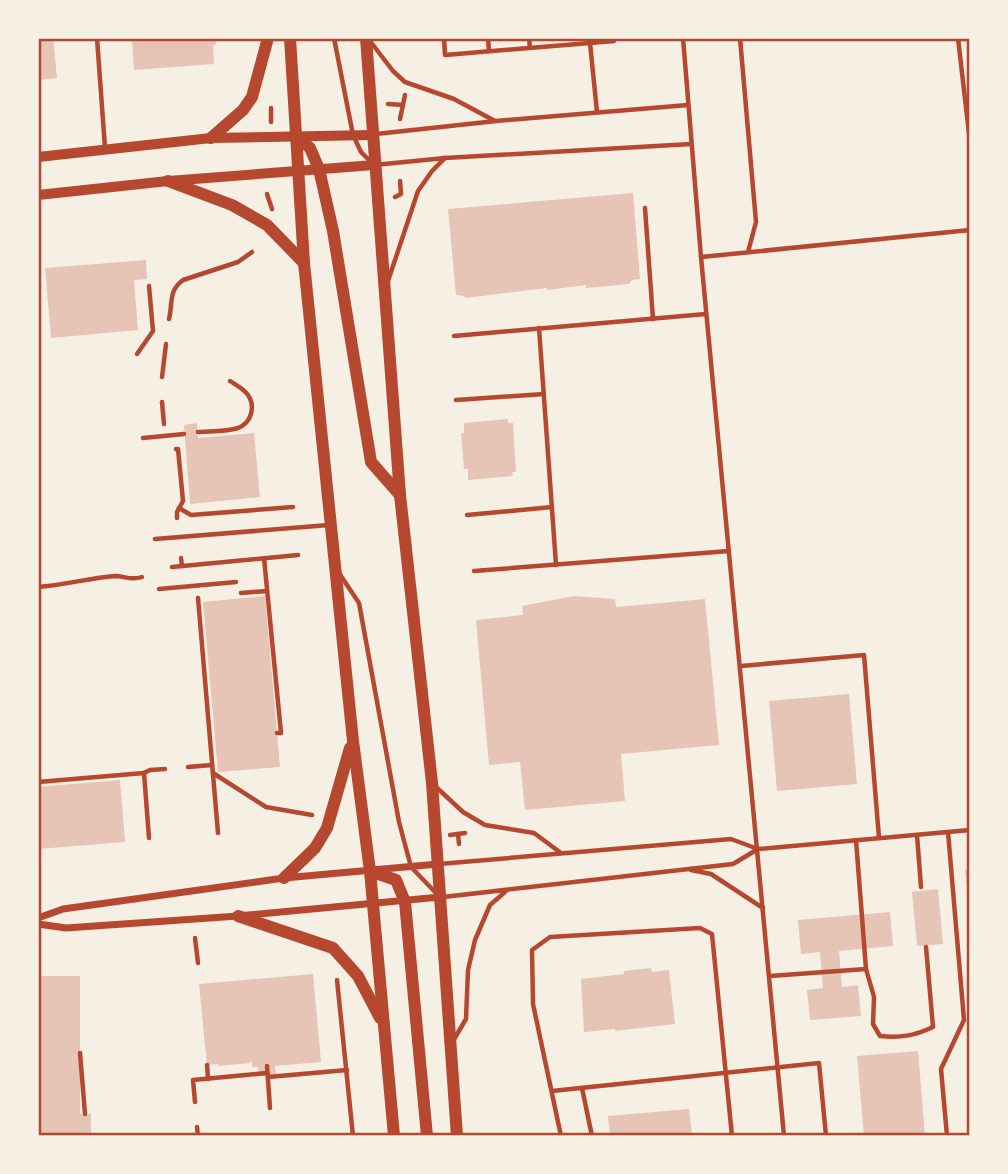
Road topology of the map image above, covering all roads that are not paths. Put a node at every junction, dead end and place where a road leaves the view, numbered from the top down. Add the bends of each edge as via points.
1 (97, 38) edge
2 (268, 38) edge
3 (290, 38) edge
4 (334, 38) edge
5 (366, 38) edge
6 (444, 38) edge
7 (488, 38) edge
8 (529, 38) edge
9 (561, 38) edge
10 (614, 38) edge
11 (682, 38) edge
12 (740, 38) edge
13 (958, 38) edge
14 (590, 43) junction
15 (562, 45) junction
16 (530, 48) junction
17 (489, 51) junction
18 (688, 105) junction
19 (597, 112) junction
20 (496, 121) junction
21 (353, 135) junction
22 (372, 135) junction
23 (296, 136) junction
24 (211, 138) junction
25 (970, 142) edge
26 (691, 144) junction
27 (106, 148) junction
28 (38, 157) edge
29 (445, 158) junction
30 (374, 164) junction
31 (319, 169) junction
32 (298, 172) junction
33 (168, 181) junction
34 (38, 195) edge
35 (645, 208) dead end
36 (970, 230) edge
37 (748, 252) junction
38 (701, 257) junction
39 (304, 264) junction
40 (149, 286) dead end
41 (385, 292) junction
42 (706, 314) junction
43 (653, 319) junction
44 (539, 328) junction
45 (454, 336) dead end
46 (137, 354) dead end
47 (230, 381) dead end
48 (544, 394) junction
49 (456, 400) dead end
50 (198, 432) dead end
51 (184, 433) dead end
52 (143, 438) dead end
53 (400, 495) junction
54 (552, 507) junction
55 (467, 516) dead end
56 (330, 524) junction
57 (155, 539) dead end
58 (729, 551) junction
59 (556, 565) junction
60 (335, 567) junction
61 (474, 571) dead end
62 (236, 582) dead end
63 (159, 589) dead end
64 (741, 666) junction
65 (353, 741) junction
66 (432, 783) junction
67 (970, 830) edge
68 (948, 832) junction
69 (916, 835) junction
70 (879, 838) junction
71 (856, 840) junction
72 (758, 849) junction
73 (562, 853) junction
74 (438, 864) junction
75 (411, 866) junction
76 (685, 868) junction
77 (370, 870) junction
78 (284, 878) junction
79 (921, 887) dead end
80 (506, 891) junction
81 (440, 897) junction
82 (405, 902) junction
83 (372, 905) junction
84 (764, 908) junction
85 (238, 916) junction
86 (38, 918) edge
87 (38, 924) edge
88 (926, 947) dead end
89 (866, 969) junction
90 (770, 976) junction
91 (382, 1023) junction
92 (451, 1044) junction
93 (778, 1066) junction
94 (726, 1072) junction
95 (582, 1088) junction
96 (552, 1091) junction
97 (394, 1136) edge
98 (427, 1136) edge
99 (457, 1136) edge
100 (561, 1136) edge
101 (592, 1136) edge
102 (732, 1136) edge
103 (784, 1136) edge
104 (826, 1136) edge
105 (947, 1136) edge

1 - 27 lane
2 - 24 main road via 252,97
3 - 23 main road
4 - 21 lane
5 - 20 lane via 405,82 454,99
5 - 22 main road
6 - 17 lane via 445,55
7 - 17 lane
8 - 16 lane
9 - 15 lane
10 - 14 lane
11 - 18 lane
12 - 37 lane via 756,222
13 - 25 lane
14 - 15 lane
14 - 19 lane
15 - 16 lane
16 - 17 lane
18 - 19 lane
18 - 26 lane
19 - 20 lane
20 - 22 lane
21 - 22 street
21 - 23 street
21 - 30 lane via 360,152
22 - 30 main road
23 - 24 street
23 - 31 main road via 310,148
23 - 32 main road
24 - 27 street
26 - 29 lane
26 - 38 lane
27 - 28 street
29 - 30 lane
29 - 41 lane via 418,191
30 - 31 street
30 - 41 main road
31 - 32 street
31 - 53 main road via 371,462
32 - 33 street
32 - 39 main road
33 - 34 street
33 - 39 main road via 232,205 267,225
35 - 43 lane
36 - 37 lane
37 - 38 lane
38 - 42 lane
39 - 56 main road
40 - 46 lane via 153,331
41 - 53 main road
42 - 43 lane
42 - 58 lane
43 - 44 lane
44 - 45 lane
44 - 48 lane
47 - 50 lane via 251,401 247,423
48 - 49 lane
48 - 54 lane
51 - 52 lane
53 - 66 main road
54 - 55 lane
54 - 59 lane
56 - 57 lane
56 - 60 main road
58 - 59 lane
58 - 64 lane
59 - 61 lane
60 - 65 main road
60 - 75 lane via 359,603
62 - 63 lane
64 - 70 lane via 864,655
64 - 72 lane
65 - 77 main road
65 - 78 main road via 327,828 315,848
66 - 73 lane via 485,825 534,834
66 - 74 main road
67 - 68 lane
68 - 69 lane
68 - 105 lane via 964,1020 941,1069
69 - 70 lane
69 - 79 lane
70 - 71 lane
71 - 72 lane
71 - 89 lane
72 - 73 lane via 731,839
72 - 76 lane via 733,864
72 - 84 lane
73 - 74 lane
74 - 75 street
74 - 81 main road
75 - 77 street
75 - 81 lane
76 - 80 lane
76 - 84 lane via 711,874
77 - 78 street
77 - 82 main road via 396,880
77 - 83 main road
78 - 86 street via 63,909
80 - 81 lane
80 - 92 lane via 489,905 475,940 468,970 466,1019
81 - 82 street
81 - 92 main road
82 - 83 street
82 - 98 main road
83 - 85 street
83 - 91 main road
84 - 90 lane
85 - 87 street via 66,928
85 - 91 main road via 333,948 358,976
88 - 89 lane via 933,1027 920,1033 901,1038 880,1036 873,1024 874,997
89 - 90 lane
90 - 93 lane
91 - 97 main road
92 - 99 main road
93 - 94 lane
93 - 103 lane
93 - 104 lane via 819,1063
94 - 95 lane
94 - 96 lane via 712,934 700,928 550,937 532,950 533,1004
94 - 102 lane
95 - 96 lane
95 - 101 lane
96 - 100 lane

